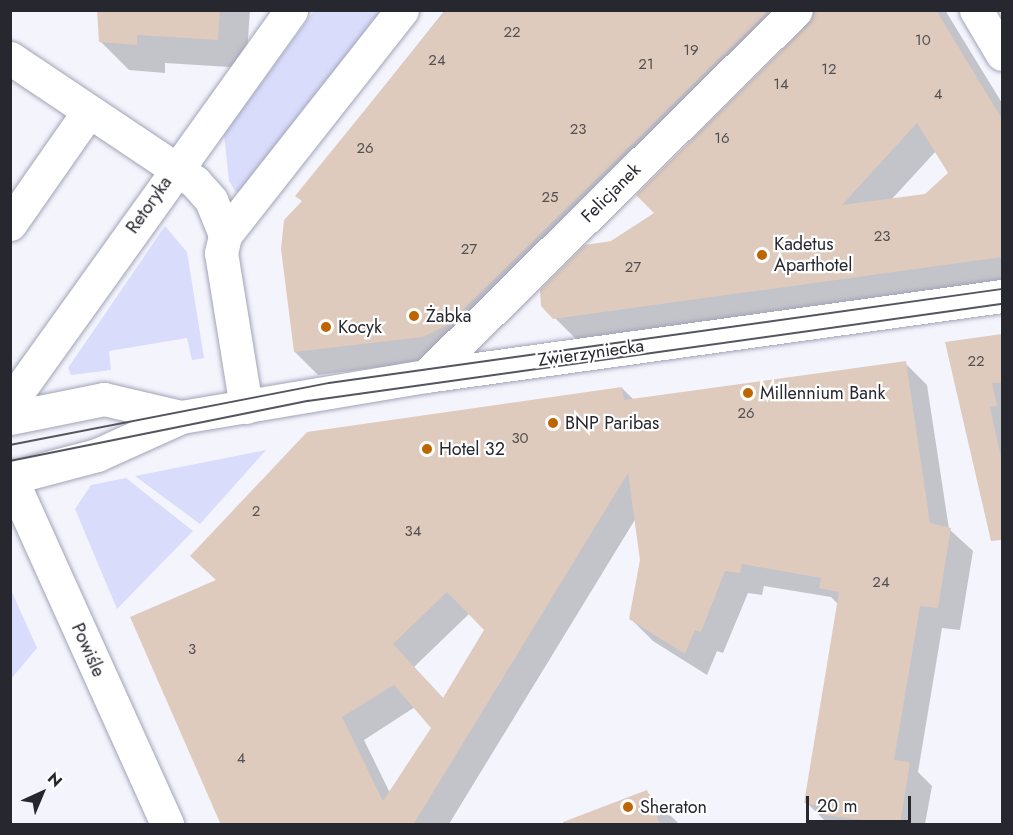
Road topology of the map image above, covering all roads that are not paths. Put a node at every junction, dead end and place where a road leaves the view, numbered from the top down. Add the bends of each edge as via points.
1 (291, 10) edge
2 (402, 10) edge
3 (796, 10) edge
4 (976, 10) edge
5 (1002, 54) edge
6 (13, 66) edge
7 (88, 112) junction
8 (175, 168) junction
9 (10, 224) edge
10 (225, 235) junction
11 (1002, 296) edge
12 (426, 376) junction
13 (10, 403) edge
14 (246, 407) junction
15 (181, 417) junction
16 (10, 418) edge
17 (11, 477) edge
18 (167, 825) edge

1 - 8 street, Retoryka
2 - 10 street
3 - 12 street, Felicjanek
4 - 5 street
6 - 7 street
7 - 8 street
7 - 9 street
8 - 10 street via 204,189
8 - 13 street, Retoryka
10 - 14 street via 221,253
11 - 12 street, Zwierzyniecka
12 - 14 street, Zwierzyniecka
14 - 15 street, Zwierzyniecka
15 - 16 street, Zwierzyniecka via 105,399
15 - 17 street, Zwierzyniecka via 90,458
17 - 18 street, Powiśle

